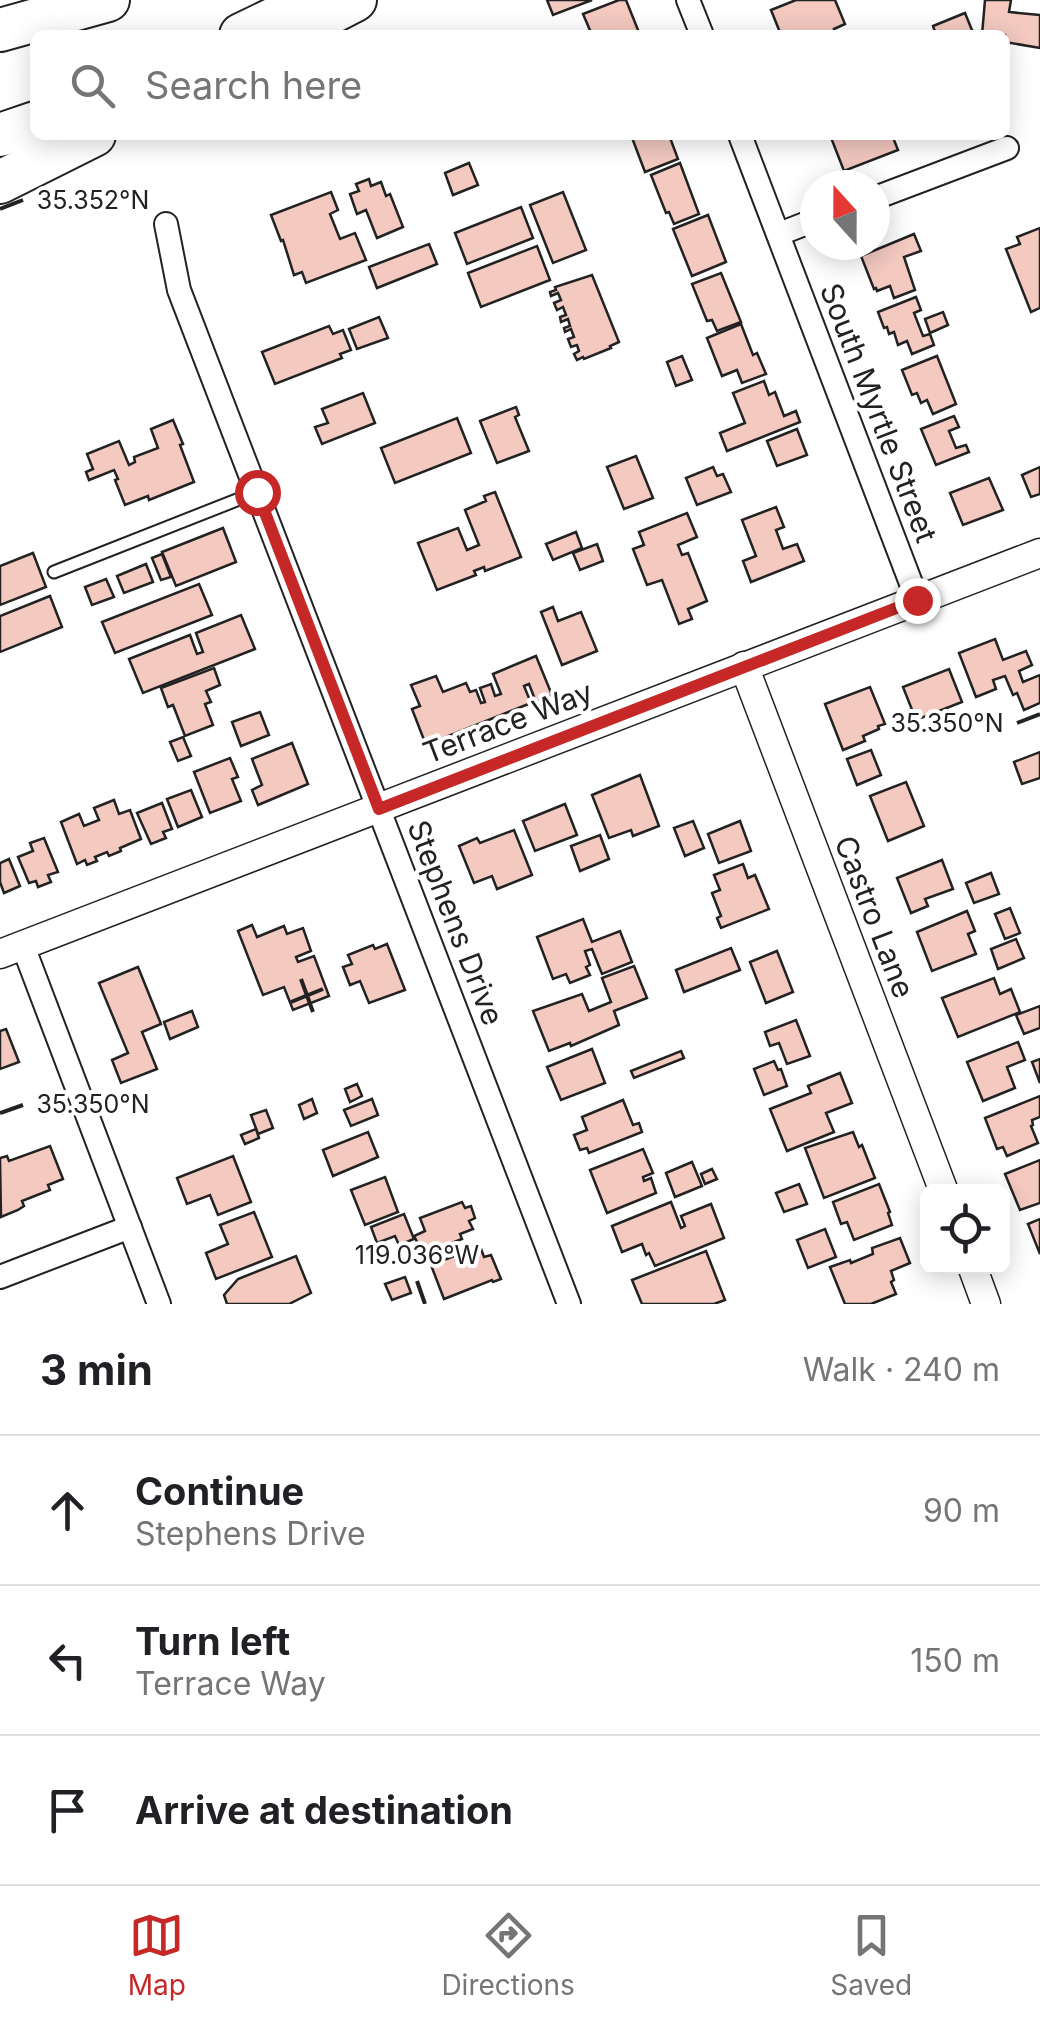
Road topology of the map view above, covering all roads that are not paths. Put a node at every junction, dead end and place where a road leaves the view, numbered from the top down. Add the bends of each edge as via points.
1 (108, 0) edge
2 (313, 0) edge
3 (356, 0) edge
4 (688, 0) edge
5 (0, 30) edge
6 (265, 30) edge
7 (700, 30) edge
8 (30, 125) edge
9 (0, 135) edge
10 (84, 140) edge
11 (742, 140) edge
12 (1006, 148) dead end
13 (0, 182) edge
14 (890, 192) edge
15 (166, 224) dead end
16 (800, 226) edge
17 (778, 234) junction
18 (257, 492) junction
19 (1040, 553) edge
20 (54, 572) dead end
21 (917, 600) junction
22 (744, 666) junction
23 (379, 809) junction
24 (7, 947) edge
25 (941, 1184) edge
26 (130, 1227) junction
27 (975, 1274) edge
28 (0, 1277) edge
29 (159, 1304) edge
30 (570, 1304) edge
31 (986, 1304) edge

1 - 5 highway
2 - 6 highway
3 - 6 highway
4 - 7 street
8 - 9 highway
10 - 13 highway
11 - 17 street, South Myrtle Street
12 - 14 street
15 - 18 street, Stephens Drive via 179,290
16 - 17 street
17 - 21 street, South Myrtle Street
18 - 20 lane
18 - 23 street, Stephens Drive
19 - 21 street, Terrace Way
21 - 22 street, Terrace Way
22 - 23 street, Terrace Way
22 - 25 street, Castro Lane
23 - 24 street, Terrace Way
23 - 30 street, Stephens Drive
24 - 26 street
26 - 28 street
26 - 29 street
27 - 31 street

